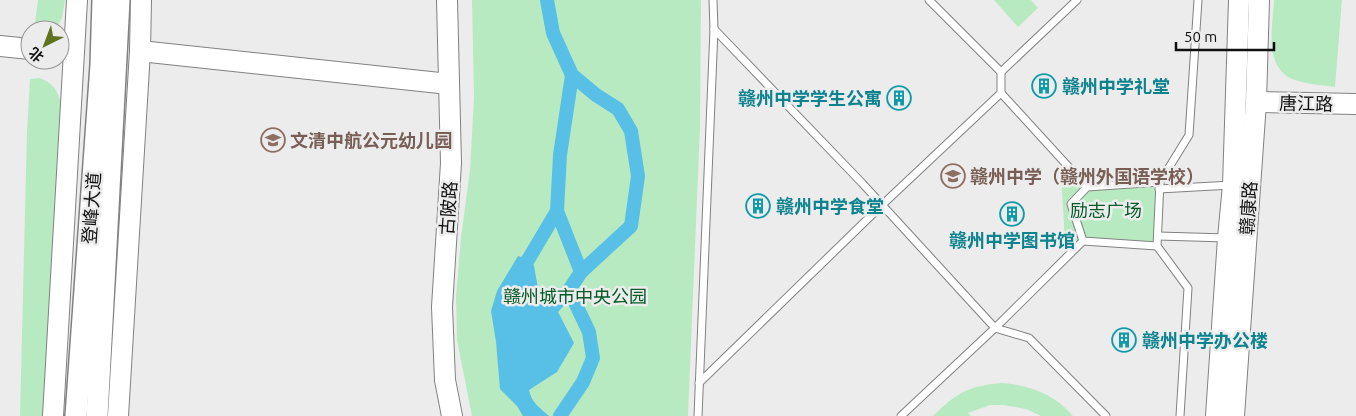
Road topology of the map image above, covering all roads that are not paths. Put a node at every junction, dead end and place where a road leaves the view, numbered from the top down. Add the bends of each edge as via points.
1 (77, 0) edge
2 (103, 0) edge
3 (119, 0) edge
4 (141, 0) edge
5 (447, 0) edge
6 (713, 0) edge
7 (929, 0) edge
8 (1077, 0) edge
9 (1198, 0) edge
10 (1239, 0) edge
11 (1259, 0) edge
12 (714, 30) junction
13 (70, 33) edge
14 (0, 46) edge
15 (20, 48) edge
16 (140, 52) junction
17 (67, 70) edge
18 (1000, 72) junction
19 (449, 84) junction
20 (1001, 93) junction
21 (1256, 102) junction
22 (1356, 104) edge
23 (1160, 185) junction
24 (1233, 185) junction
25 (1087, 187) junction
26 (882, 205) junction
27 (1158, 236) junction
28 (1228, 238) junction
29 (1083, 241) junction
30 (1158, 246) junction
31 (995, 328) junction
32 (699, 383) junction
33 (53, 416) edge
34 (76, 416) edge
35 (97, 416) edge
36 (118, 416) edge
37 (452, 416) edge
38 (698, 416) edge
39 (901, 416) edge
40 (1106, 416) edge
41 (1180, 416) edge
42 (1216, 416) edge
43 (1234, 416) edge

1 - 13 street
2 - 34 main road, 登峰大道
3 - 35 main road, 登峰大道
4 - 16 street
5 - 19 street, 古陂路
6 - 12 lane
7 - 18 lane
8 - 18 lane
9 - 23 lane via 1188,135
10 - 24 street, 赣康路
11 - 21 street, 赣康路
12 - 26 lane
12 - 32 lane
14 - 15 street
16 - 19 street
16 - 36 street
17 - 33 street via 70,128
18 - 20 lane
19 - 37 street, 古陂路 via 451,163 442,307 445,380
20 - 25 lane
20 - 26 lane
21 - 22 street, 唐江路
21 - 43 street, 赣康路
23 - 24 lane
23 - 25 lane
23 - 27 lane
24 - 28 street, 赣康路
25 - 29 lane via 1071,204
26 - 31 lane
26 - 32 lane
27 - 28 lane
27 - 30 lane
28 - 42 street, 赣康路
29 - 30 lane
29 - 31 lane
30 - 41 lane via 1188,288
31 - 39 lane
31 - 40 lane via 1030,338
32 - 38 lane

